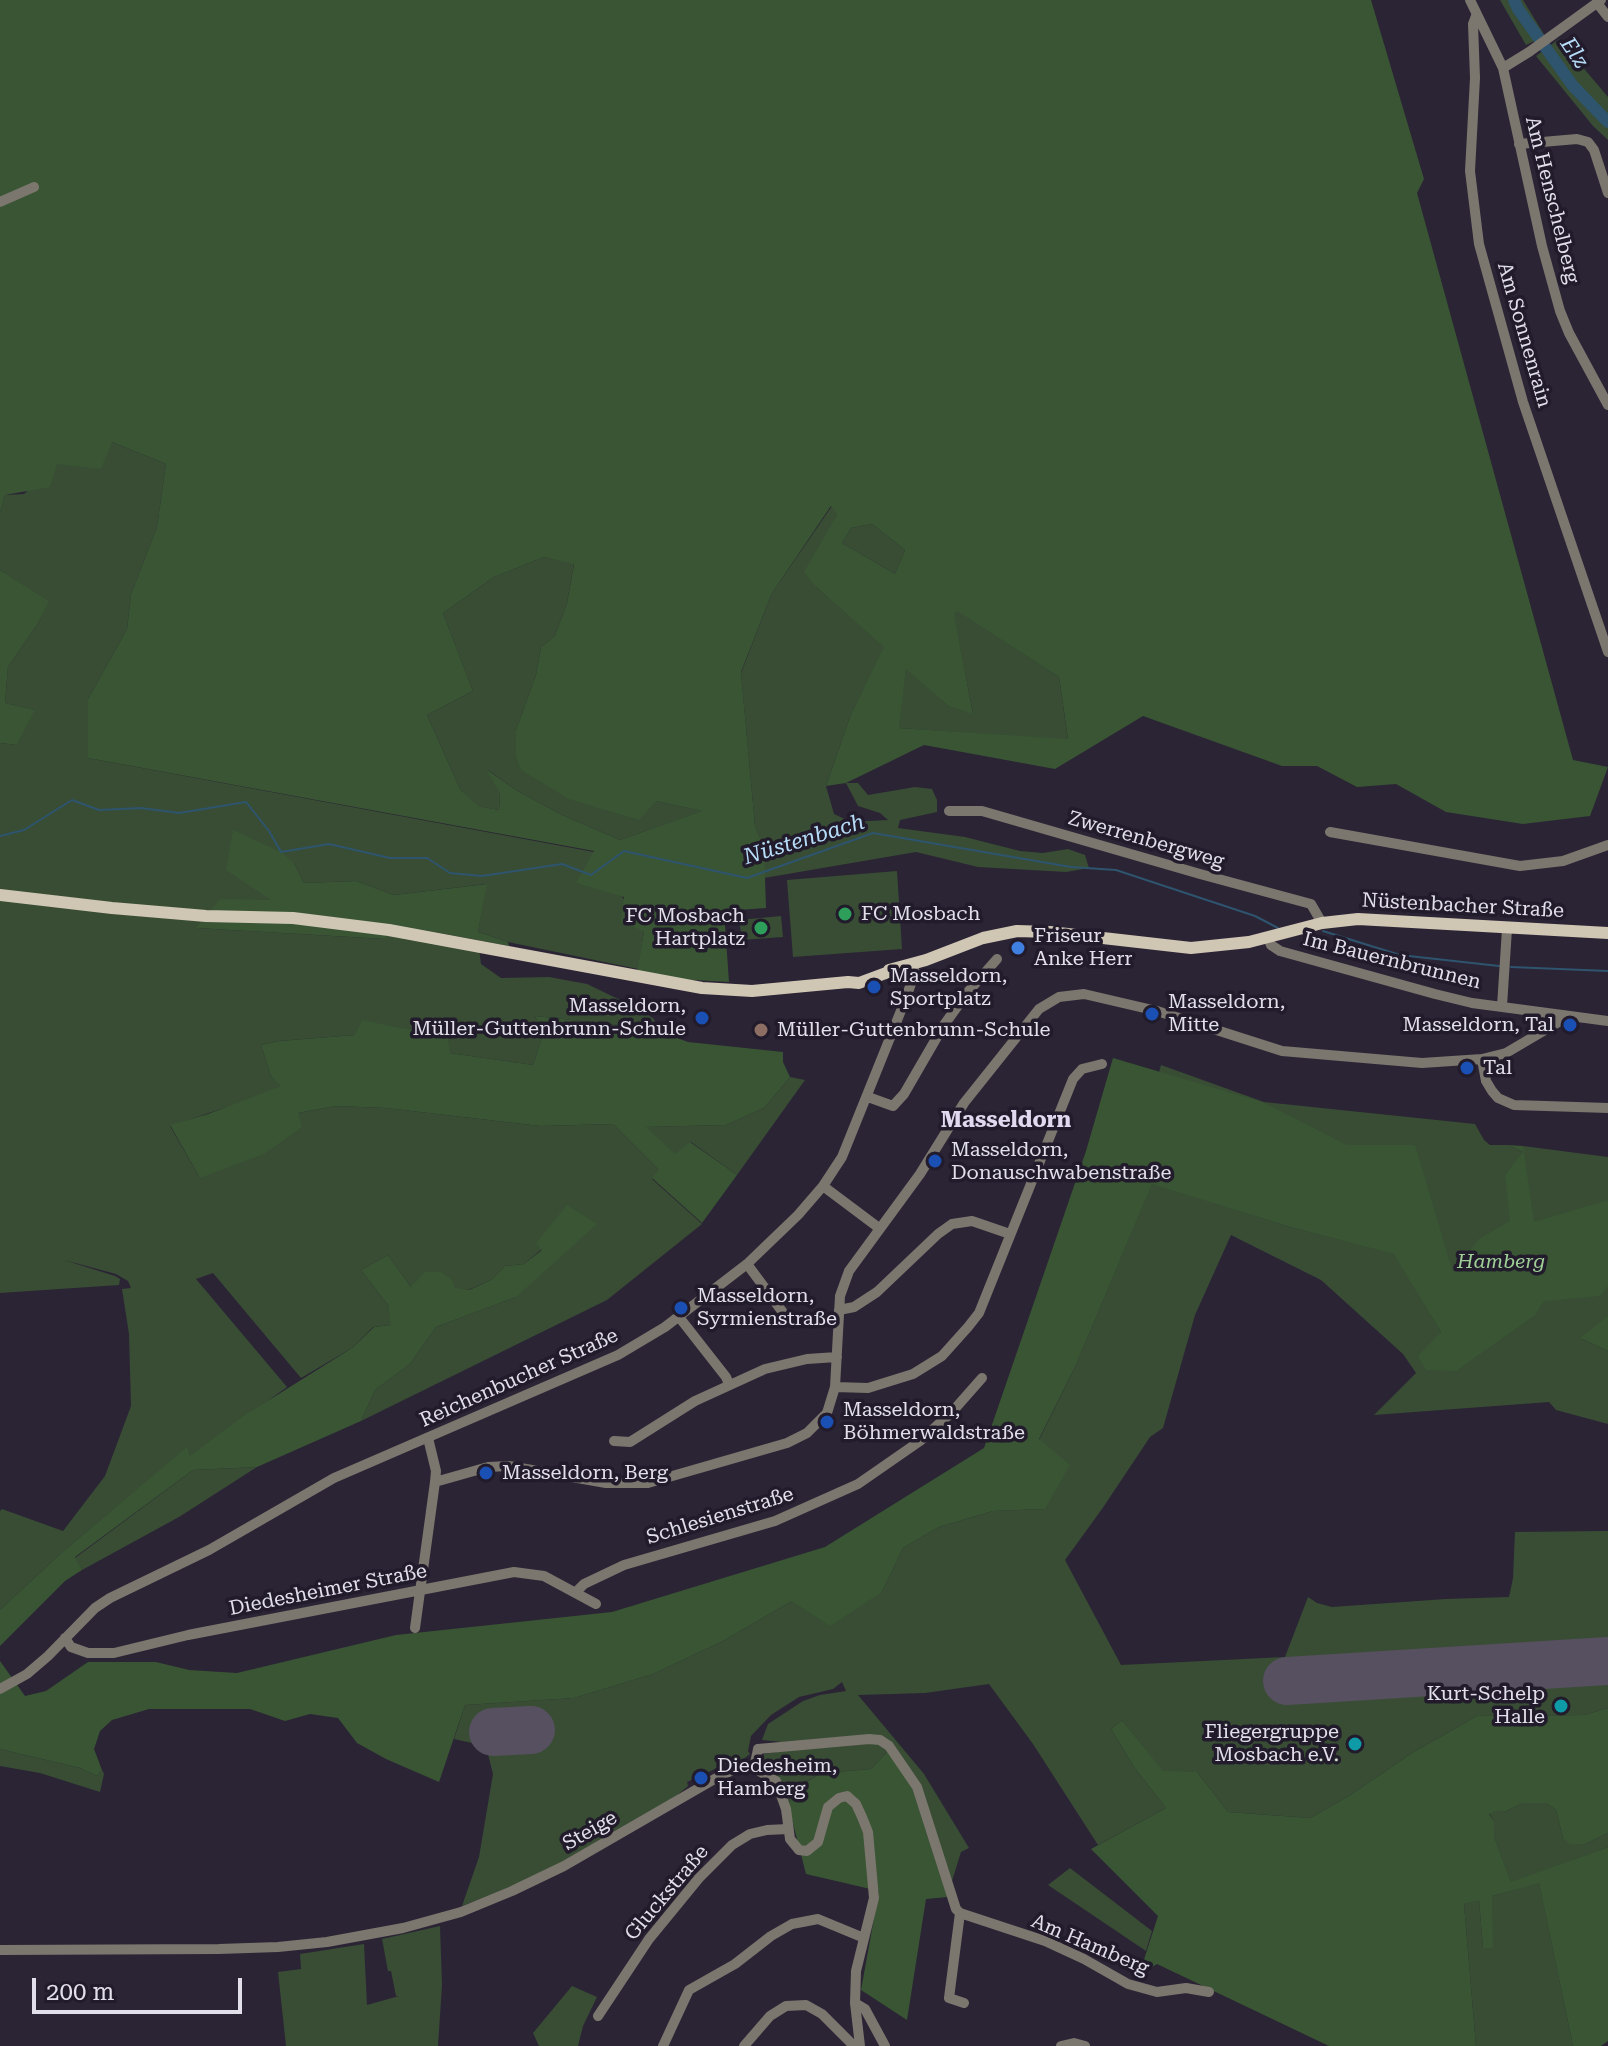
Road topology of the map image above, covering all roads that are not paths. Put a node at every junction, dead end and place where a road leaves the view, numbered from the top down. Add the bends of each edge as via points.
1 (1470, 0) edge
2 (1599, 2) edge
3 (1476, 16) junction
4 (1608, 17) edge
5 (1503, 68) junction
6 (1519, 144) junction
7 (34, 187) dead end
8 (1608, 193) edge
9 (0, 202) edge
10 (1606, 398) edge
11 (1608, 652) edge
12 (949, 811) dead end
13 (1330, 832) dead end
14 (1608, 845) edge
15 (0, 895) edge
16 (1322, 923) junction
17 (1507, 929) junction
18 (1608, 933) edge
19 (1268, 938) junction
20 (997, 959) dead end
21 (913, 965) junction
22 (1502, 1006) junction
23 (1563, 1015) junction
24 (1608, 1021) edge
25 (1482, 1059) junction
26 (1102, 1064) dead end
27 (868, 1097) junction
28 (1608, 1108) edge
29 (823, 1186) junction
30 (879, 1228) junction
31 (1010, 1234) junction
32 (747, 1264) junction
33 (839, 1310) junction
34 (679, 1317) junction
35 (790, 1322) dead end
36 (837, 1357) junction
37 (982, 1378) dead end
38 (729, 1384) junction
39 (835, 1387) junction
40 (428, 1438) junction
41 (614, 1441) dead end
42 (435, 1482) junction
43 (420, 1590) junction
44 (576, 1592) junction
45 (596, 1604) dead end
46 (415, 1628) dead end
47 (65, 1638) junction
48 (0, 1689) edge
49 (754, 1768) junction
50 (788, 1829) junction
51 (960, 1913) junction
52 (864, 1938) junction
53 (0, 1950) edge
54 (1209, 1992) dead end
55 (855, 2003) junction
56 (964, 2003) dead end
57 (598, 2016) dead end
58 (663, 2046) edge
59 (744, 2046) edge
60 (857, 2046) edge
61 (885, 2046) edge
62 (1061, 2046) edge
63 (1085, 2046) edge

1 - 3 street, Am Henschelberg
2 - 4 street
2 - 5 street
3 - 5 street, Am Henschelberg
3 - 11 street, Am Sonnenrain via 1470,171 1479,244 1523,402
5 - 6 street, Am Henschelberg
6 - 8 street via 1588,142
6 - 10 street, Am Henschelberg via 1560,311
7 - 9 street
12 - 16 street, Zwerrenbergweg via 982,811 1311,904
13 - 14 street via 1520,866 1563,861
15 - 21 main road, Nüstenbacher Straße via 415,933 702,988 752,991 848,982
16 - 17 main road, Nüstenbacher Straße via 1358,919
16 - 19 main road, Nüstenbacher Straße
17 - 18 main road, Nüstenbacher Straße
17 - 22 street
19 - 21 main road, Nüstenbacher Straße via 1191,948 1017,931
19 - 22 street, Im Bauernbrunnen via 1280,951 1435,994
20 - 27 street via 938,1033 893,1106
21 - 27 street, Reichenbucher Straße via 915,973
22 - 23 street, Im Bauernbrunnen
23 - 24 street, Im Bauernbrunnen
23 - 25 street via 1506,1053
25 - 28 street via 1492,1091 1514,1105
25 - 30 street via 1422,1063 1282,1051 1157,1011 1084,994 1059,997 1039,1009 964,1103
26 - 31 street via 1082,1069 1073,1079
27 - 29 street, Reichenbucher Straße
29 - 30 street
29 - 32 street, Reichenbucher Straße
30 - 33 street via 849,1271
31 - 33 street via 972,1221 952,1224 877,1292
31 - 39 street via 979,1313 942,1356 892,1382
32 - 34 street, Reichenbucher Straße
32 - 35 street
33 - 36 street
34 - 38 street
34 - 40 street, Reichenbucher Straße via 618,1355
36 - 38 street via 765,1369
36 - 39 street
37 - 44 street, Schlesienstraße via 920,1441 858,1484 775,1521 636,1560
38 - 41 street via 630,1442
39 - 42 street via 827,1413 807,1433 648,1483 606,1483 509,1466
40 - 42 street
40 - 47 street, Reichenbucher Straße via 334,1478 209,1550 110,1598
42 - 43 street
43 - 44 street, Diedesheimer Straße via 528,1572
43 - 46 street
43 - 47 street, Diedesheimer Straße via 114,1653 88,1653 71,1647
44 - 45 street, Diedesheimer Straße
47 - 48 street, Reichenbucher Straße via 27,1674
49 - 50 street via 776,1781
49 - 51 street via 758,1749 869,1739 889,1746 917,1787
49 - 53 street, Steige via 718,1777 512,1891 403,1928 263,1947
50 - 52 street via 796,1848 807,1851 818,1842 833,1801 847,1796 856,1804 868,1832 874,1876
50 - 57 street, Gluckstraße via 750,1834 732,1845 649,1939
51 - 54 street, Am Hamberg via 1045,1941 1128,1984 1157,1992
51 - 56 street via 949,1998
52 - 55 street
52 - 58 street via 818,1919 792,1924 689,1990
55 - 60 street
55 - 61 street via 865,2009
59 - 60 street via 770,2016 786,2006 806,2005
62 - 63 street

